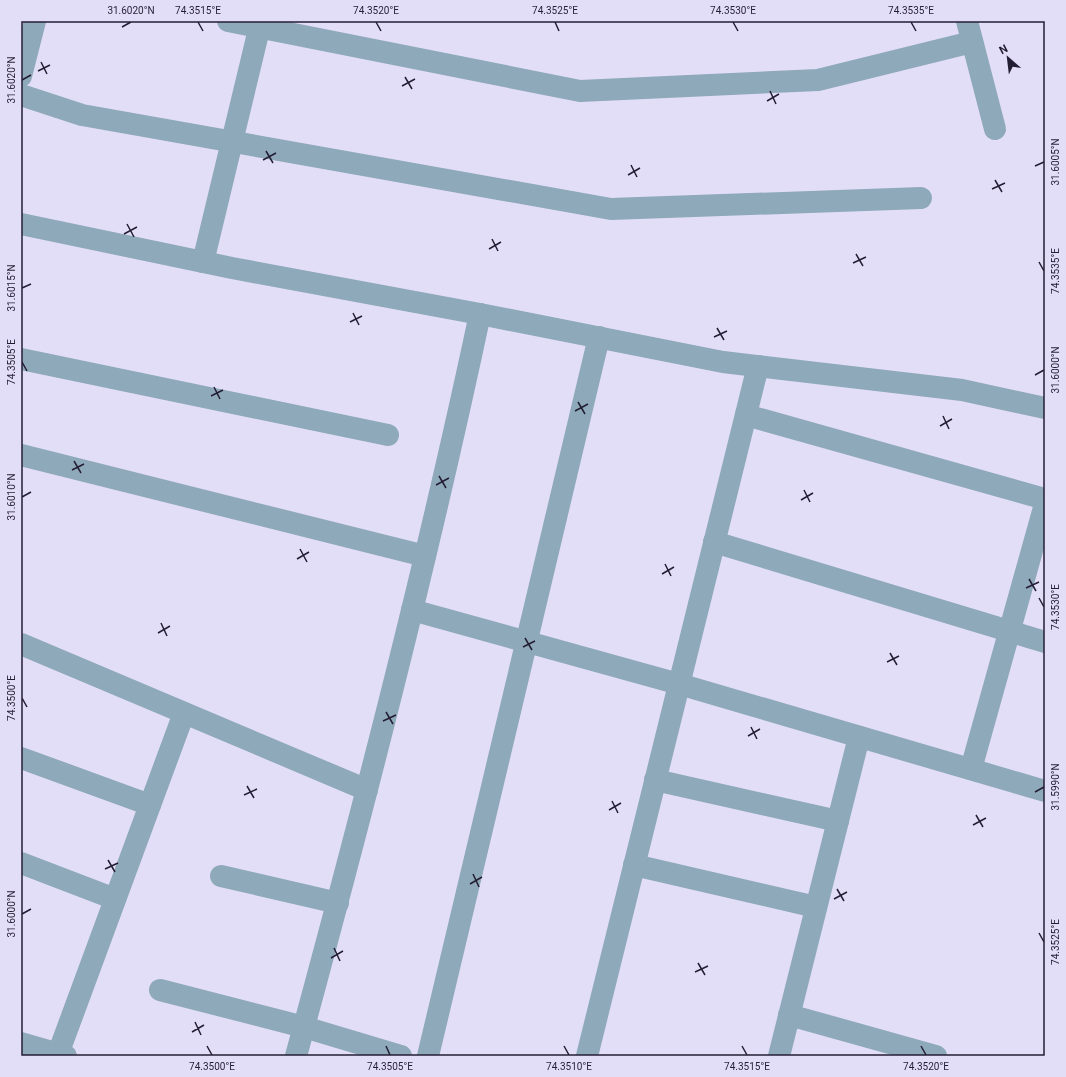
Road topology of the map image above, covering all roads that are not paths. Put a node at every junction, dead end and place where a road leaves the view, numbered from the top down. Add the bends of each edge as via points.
1 (36, 21) edge
2 (228, 21) edge
3 (967, 21) edge
4 (260, 24) edge
5 (972, 42) junction
6 (21, 76) edge
7 (21, 95) edge
8 (995, 129) dead end
9 (232, 141) junction
10 (921, 198) dead end
11 (21, 224) edge
12 (203, 262) junction
13 (480, 314) junction
14 (599, 337) junction
15 (21, 358) edge
16 (758, 366) junction
17 (1045, 408) edge
18 (746, 415) junction
19 (388, 435) dead end
20 (21, 455) edge
21 (1045, 499) edge
22 (1045, 504) edge
23 (714, 542) junction
24 (425, 556) junction
25 (412, 610) junction
26 (1009, 632) junction
27 (1045, 642) edge
28 (526, 643) junction
29 (21, 644) edge
30 (679, 684) junction
31 (184, 713) junction
32 (859, 737) junction
33 (21, 758) edge
34 (971, 769) junction
35 (655, 780) junction
36 (367, 790) junction
37 (1045, 791) edge
38 (150, 805) junction
39 (838, 821) junction
40 (21, 863) edge
41 (634, 865) junction
42 (221, 876) dead end
43 (115, 899) junction
44 (338, 903) junction
45 (816, 907) junction
46 (160, 990) dead end
47 (789, 1015) junction
48 (304, 1027) junction
49 (21, 1043) edge
50 (62, 1055) edge
51 (296, 1056) edge
52 (401, 1056) edge
53 (428, 1056) edge
54 (587, 1056) edge
55 (779, 1056) edge
56 (936, 1056) edge

1 - 6 street
2 - 4 street
3 - 5 street
4 - 5 street via 580,91 818,80
4 - 9 street
5 - 8 street
7 - 9 street via 82,115
9 - 10 street via 611,209
9 - 12 street
11 - 12 street
12 - 13 street
13 - 14 street
13 - 24 street
14 - 16 street via 723,362
14 - 28 street
15 - 19 street
16 - 17 street via 962,390
16 - 18 street
18 - 21 street
18 - 23 street
20 - 24 street
22 - 26 street
23 - 26 street
23 - 30 street
24 - 25 street
25 - 28 street
25 - 36 street
26 - 27 street
26 - 34 street
28 - 30 street
28 - 53 street
29 - 31 street
30 - 32 street
30 - 35 street
31 - 36 street
31 - 38 street
32 - 34 street
32 - 39 street
33 - 38 street
34 - 37 street
35 - 39 street
35 - 41 street
36 - 44 street
38 - 43 street
39 - 45 street
40 - 43 street
41 - 45 street
41 - 54 street
42 - 44 street
43 - 50 street
44 - 48 street
45 - 47 street
46 - 48 street
47 - 55 street
47 - 56 street
48 - 51 street
48 - 52 street
49 - 50 street

